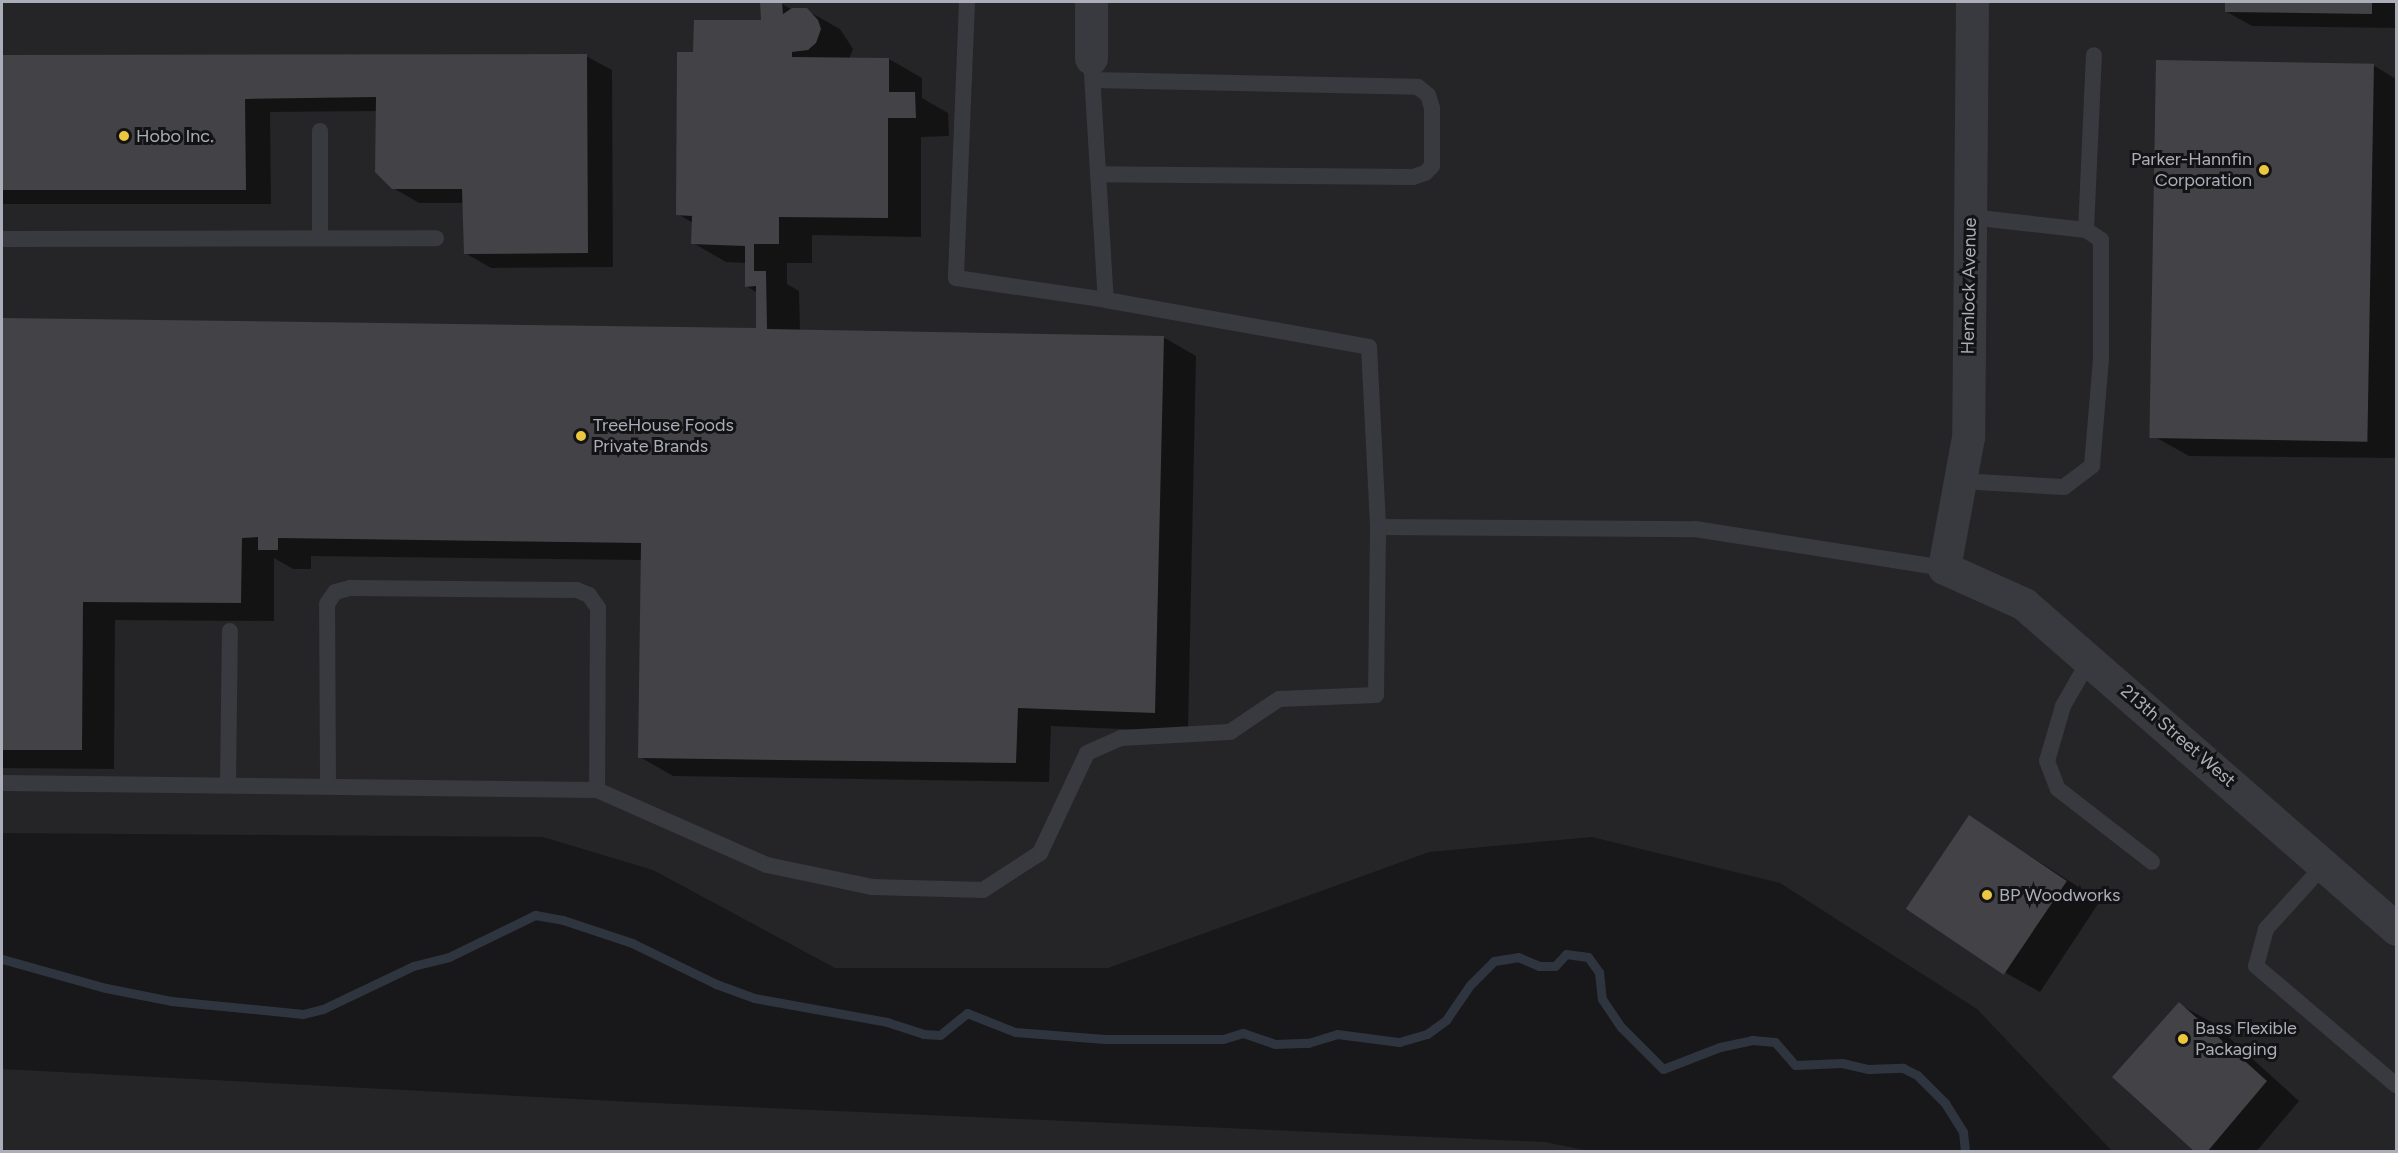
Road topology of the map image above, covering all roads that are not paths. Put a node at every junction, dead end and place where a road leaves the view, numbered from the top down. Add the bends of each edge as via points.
1 (967, 2) edge
2 (1091, 2) edge
3 (1972, 2) edge
4 (2094, 55) dead end
5 (1092, 69) junction
6 (320, 131) dead end
7 (1098, 174) junction
8 (1970, 217) junction
9 (2086, 230) junction
10 (2, 238) edge
11 (320, 238) junction
12 (436, 238) dead end
13 (1106, 300) junction
14 (1960, 481) junction
15 (1378, 527) junction
16 (1944, 568) junction
17 (230, 631) dead end
18 (2090, 659) junction
19 (2, 783) edge
20 (228, 784) junction
21 (328, 784) junction
22 (597, 790) junction
23 (2152, 862) dead end
24 (2324, 865) junction
25 (2397, 929) edge
26 (2397, 1085) edge

1 - 13 lane via 956,278
2 - 5 street
3 - 8 street, Hemlock Avenue
4 - 9 lane
5 - 7 lane
5 - 7 lane via 1418,87 1428,95 1432,108 1432,166 1425,174 1413,177
6 - 11 lane
7 - 13 lane
8 - 9 lane
8 - 14 street, Hemlock Avenue via 1968,437
9 - 14 lane via 2101,240 2101,359 2092,466 2064,487
10 - 11 lane
11 - 12 lane
13 - 15 lane via 1369,347
14 - 16 street, Hemlock Avenue
15 - 16 lane via 1695,529
15 - 22 lane via 1376,695 1279,699 1230,732 1121,738 1087,753 1040,853 983,890 872,887 767,865
16 - 18 street, 213th Street West via 2024,604
17 - 20 lane
18 - 23 lane via 2063,706 2047,761 2058,789
18 - 24 street, 213th Street West
19 - 20 lane
20 - 21 lane
21 - 22 lane
21 - 22 lane via 327,604 335,592 350,588 577,590 590,595 598,608
24 - 25 street, 213th Street West
24 - 26 lane via 2266,929 2256,966

